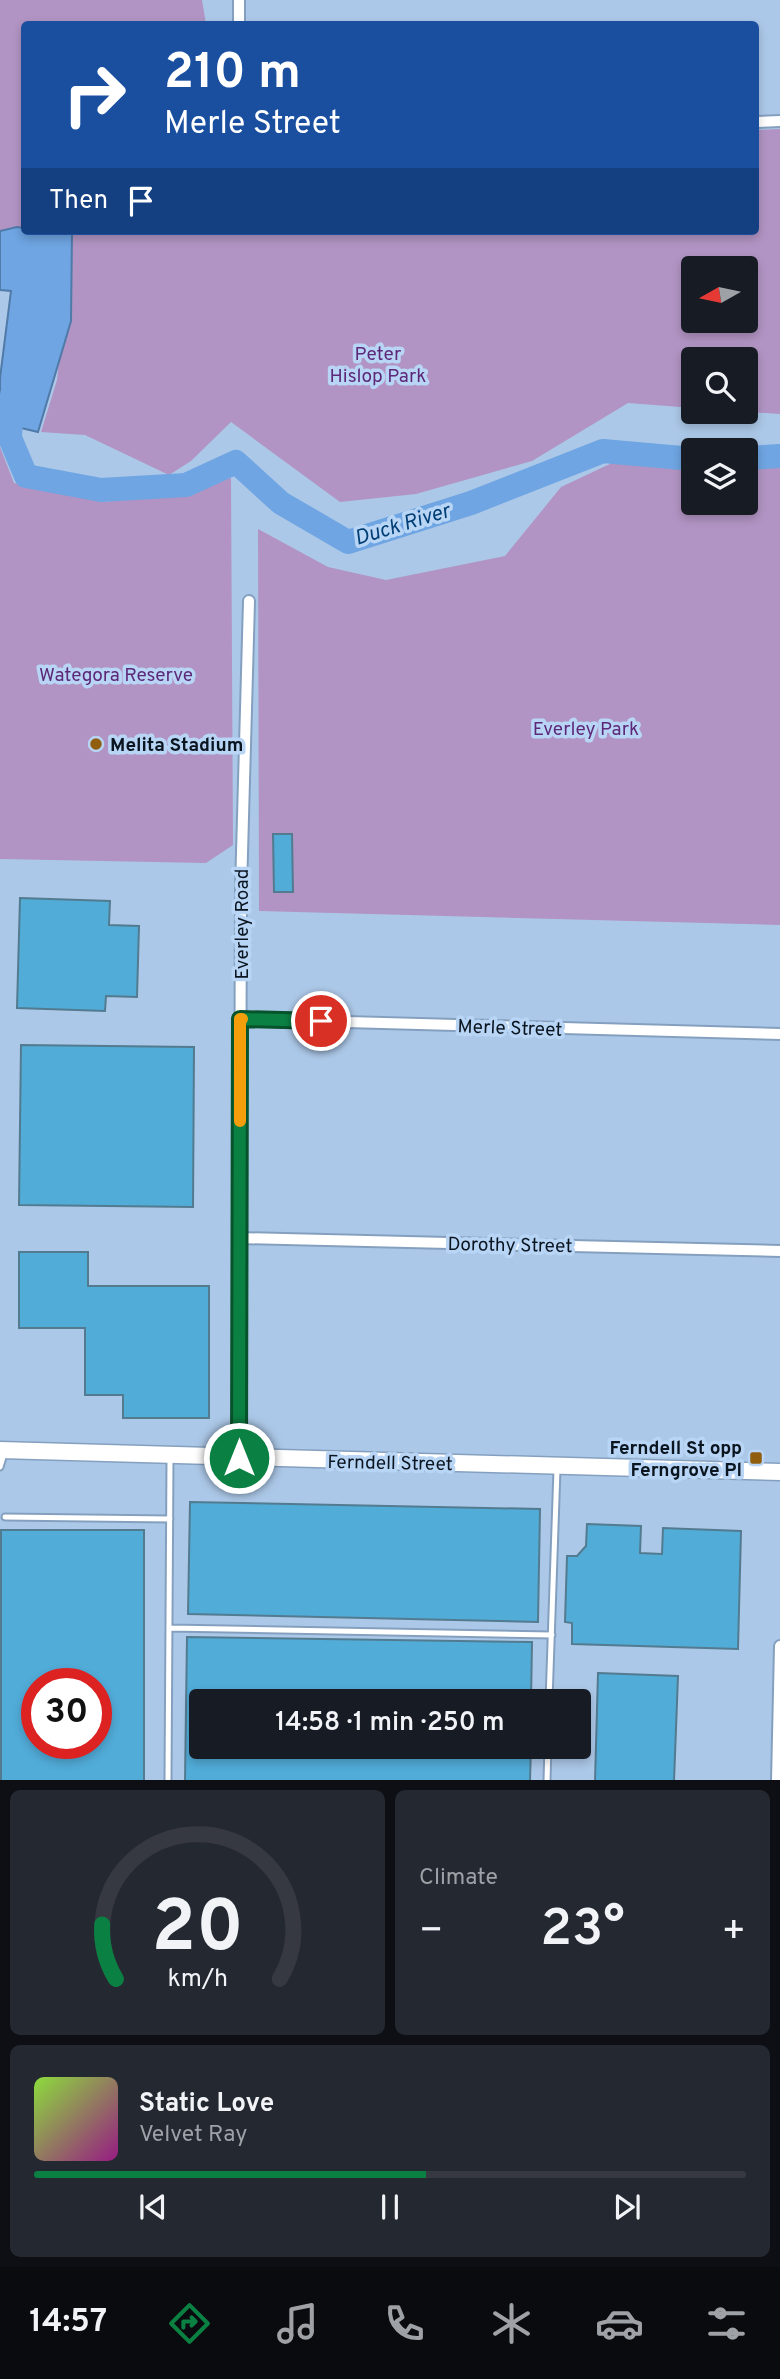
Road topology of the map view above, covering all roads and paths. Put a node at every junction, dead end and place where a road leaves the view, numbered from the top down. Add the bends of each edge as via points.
1 (239, 0) edge
2 (239, 21) edge
3 (780, 121) edge
4 (759, 122) edge
5 (249, 601) dead end
6 (240, 1019) junction
7 (780, 1034) edge
8 (239, 1238) junction
9 (780, 1251) edge
10 (3, 1450) edge
11 (170, 1456) junction
12 (239, 1458) junction
13 (557, 1466) junction
14 (0, 1467) edge
15 (780, 1472) edge
16 (5, 1517) dead end
17 (170, 1519) junction
18 (169, 1628) junction
19 (552, 1635) junction
20 (780, 1646) edge
21 (550, 1689) edge
22 (548, 1759) edge
23 (168, 1780) edge
24 (547, 1780) edge
25 (777, 1780) edge

1 - 2 street
3 - 4 street
5 - 6 street, Everley Road
6 - 7 street, Merle Street
6 - 8 street, Everley Road
8 - 9 street, Dorothy Street
8 - 12 street, Everley Road
10 - 11 main road, Ferndell Street
10 - 14 lane
11 - 12 main road, Ferndell Street
11 - 17 lane
12 - 13 main road, Ferndell Street
13 - 15 main road, Ferndell Street
13 - 19 lane
16 - 17 lane
17 - 18 lane
18 - 19 lane
18 - 23 lane
19 - 21 lane
20 - 25 street
22 - 24 lane

